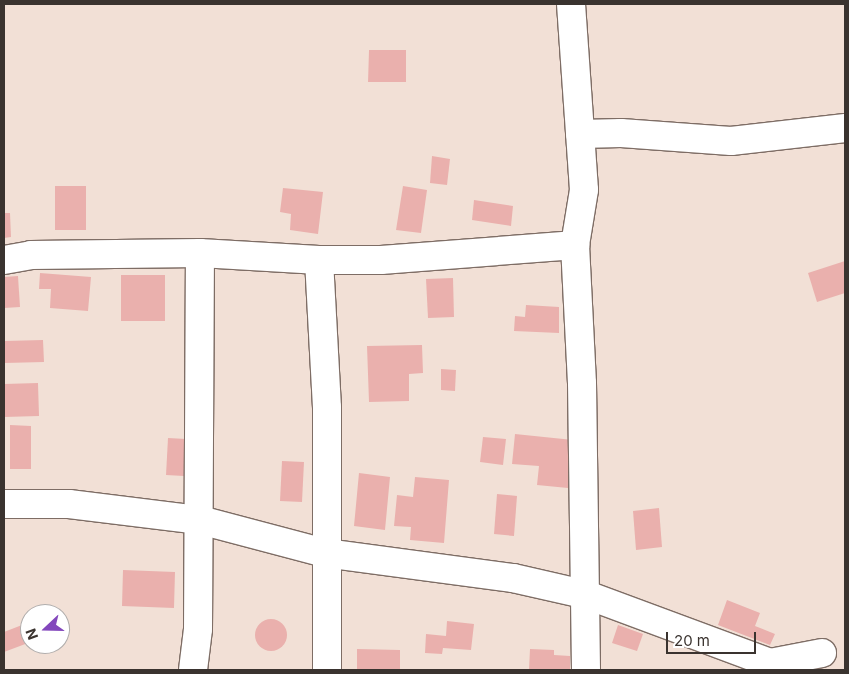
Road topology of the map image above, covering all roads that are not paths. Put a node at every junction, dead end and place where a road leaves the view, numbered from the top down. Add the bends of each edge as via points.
1 (571, 4) edge
2 (845, 128) edge
3 (580, 134) junction
4 (575, 245) junction
5 (200, 253) junction
6 (4, 260) edge
7 (318, 260) junction
8 (4, 504) edge
9 (200, 520) junction
10 (325, 553) junction
11 (587, 595) junction
12 (822, 653) dead end
13 (193, 670) edge
14 (327, 670) edge
15 (586, 670) edge

1 - 3 street
2 - 3 street via 731,141 621,133
3 - 4 street via 584,190
4 - 7 street via 381,260
4 - 11 street
5 - 6 street via 31,255
5 - 7 street
5 - 9 street
7 - 10 street via 327,408
8 - 9 street via 70,504
9 - 10 street
9 - 13 street via 198,629
10 - 11 street via 513,578
10 - 14 street
11 - 12 street via 770,663
11 - 15 street

